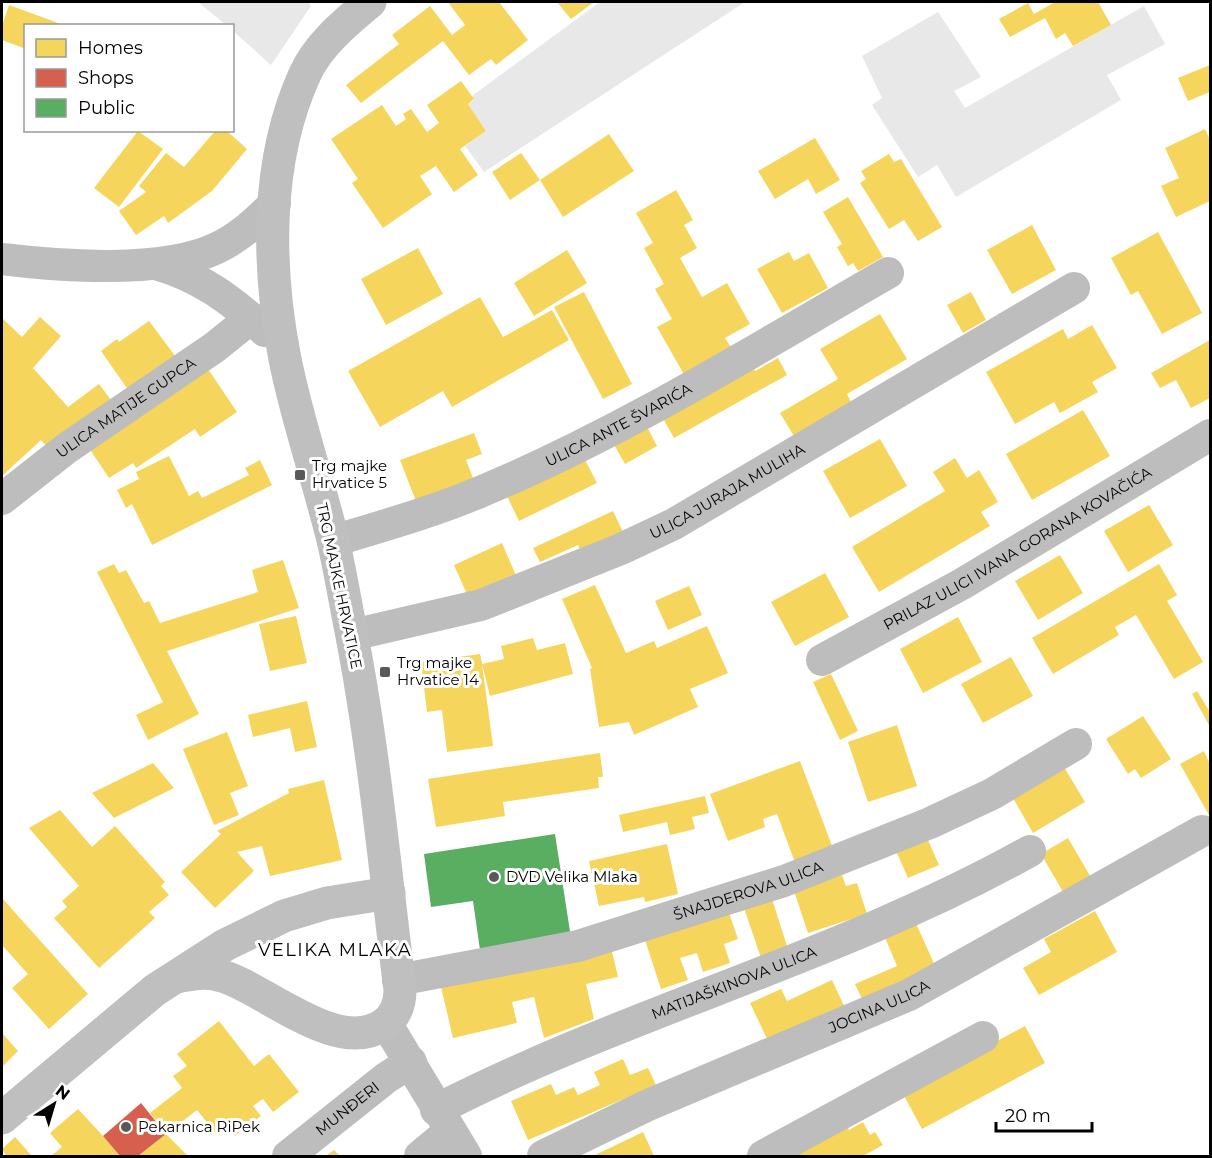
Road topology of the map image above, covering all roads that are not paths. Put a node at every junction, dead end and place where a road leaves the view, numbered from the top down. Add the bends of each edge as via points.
1 (370, 2) edge
2 (275, 203) junction
3 (2, 259) edge
4 (152, 263) junction
5 (888, 273) dead end
6 (1074, 288) dead end
7 (251, 318) junction
8 (285, 358) junction
9 (1210, 435) edge
10 (2, 499) edge
11 (333, 541) junction
12 (352, 635) junction
13 (822, 660) dead end
14 (1076, 744) dead end
15 (1202, 831) dead end
16 (1030, 851) dead end
17 (389, 893) junction
18 (176, 977) junction
19 (398, 980) junction
20 (386, 1023) junction
21 (983, 1037) dead end
22 (411, 1062) junction
23 (2, 1118) edge
24 (451, 1133) edge
25 (288, 1156) edge
26 (420, 1156) edge
27 (543, 1156) edge
28 (763, 1156) edge

1 - 2 street, TRG MAJKE HRVATICE via 329,39 306,73 291,111
2 - 4 street via 255,223 216,249 190,258
2 - 8 street, TRG MAJKE HRVATICE via 273,255
3 - 4 street via 36,263
4 - 7 street via 183,272 214,288
5 - 11 street, ULICA ANTE ŠVARIĆA via 648,411 578,446 479,493
6 - 12 street, ULICA JURAJA MULIHA via 674,524 481,605
7 - 8 street
7 - 10 street, ULICA MATIJE GUPCA via 67,448
8 - 11 street, TRG MAJKE HRVATICE
9 - 13 street, PRILAZ ULICI IVANA GORANA KOVAČIĆA via 962,584
11 - 12 street, TRG MAJKE HRVATICE
12 - 17 street, TRG MAJKE HRVATICE
14 - 19 street, ŠNAJDEROVA ULICA via 992,794 784,881 578,946
15 - 27 street, JOCINA ULICA via 909,995 646,1106
16 - 24 street, MATIJAŠKINOVA ULICA via 980,879 880,924 471,1092
17 - 18 street via 327,903 284,916 225,945
17 - 19 street, TRG MAJKE HRVATICE
18 - 20 street via 194,973 222,976 311,1023 331,1029 365,1032
18 - 23 street via 111,1025
19 - 20 street, TRG MAJKE HRVATICE via 399,1005
20 - 22 street
21 - 28 street
22 - 24 street
22 - 25 street, MUNĐERI
24 - 26 street, MATIJAŠKINOVA ULICA

